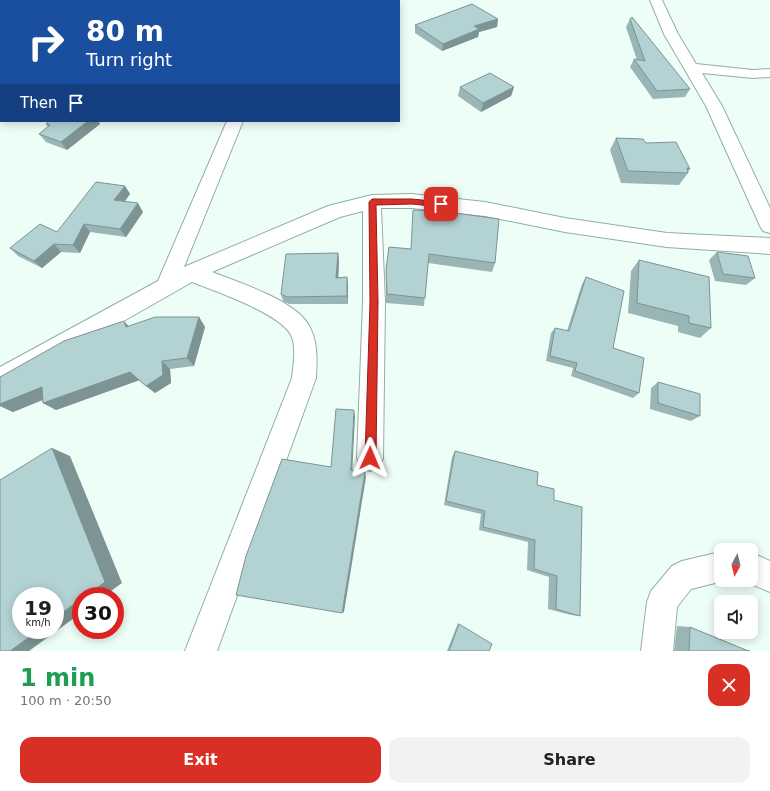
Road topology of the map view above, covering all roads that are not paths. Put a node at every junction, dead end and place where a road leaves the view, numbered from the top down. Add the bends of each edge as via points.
1 (656, 0) edge
2 (692, 68) junction
3 (770, 73) edge
4 (753, 74) junction
5 (770, 78) edge
6 (235, 122) edge
7 (372, 202) junction
8 (770, 226) edge
9 (770, 246) edge
10 (190, 273) junction
11 (165, 288) junction
12 (0, 379) edge
13 (370, 458) dead end
14 (714, 568) edge
15 (758, 571) edge
16 (770, 577) edge
17 (201, 651) edge
18 (657, 651) edge

1 - 2 street via 671,34
2 - 4 street
2 - 8 street via 714,106
3 - 4 street
4 - 5 street
6 - 11 street
7 - 9 street via 412,201 485,209 565,225 667,240
7 - 10 street via 335,211
7 - 13 street via 374,302
10 - 11 street
10 - 17 street via 236,290 282,314 300,330 306,353 304,378
11 - 12 street
14 - 18 street via 682,576 662,602
15 - 16 street

